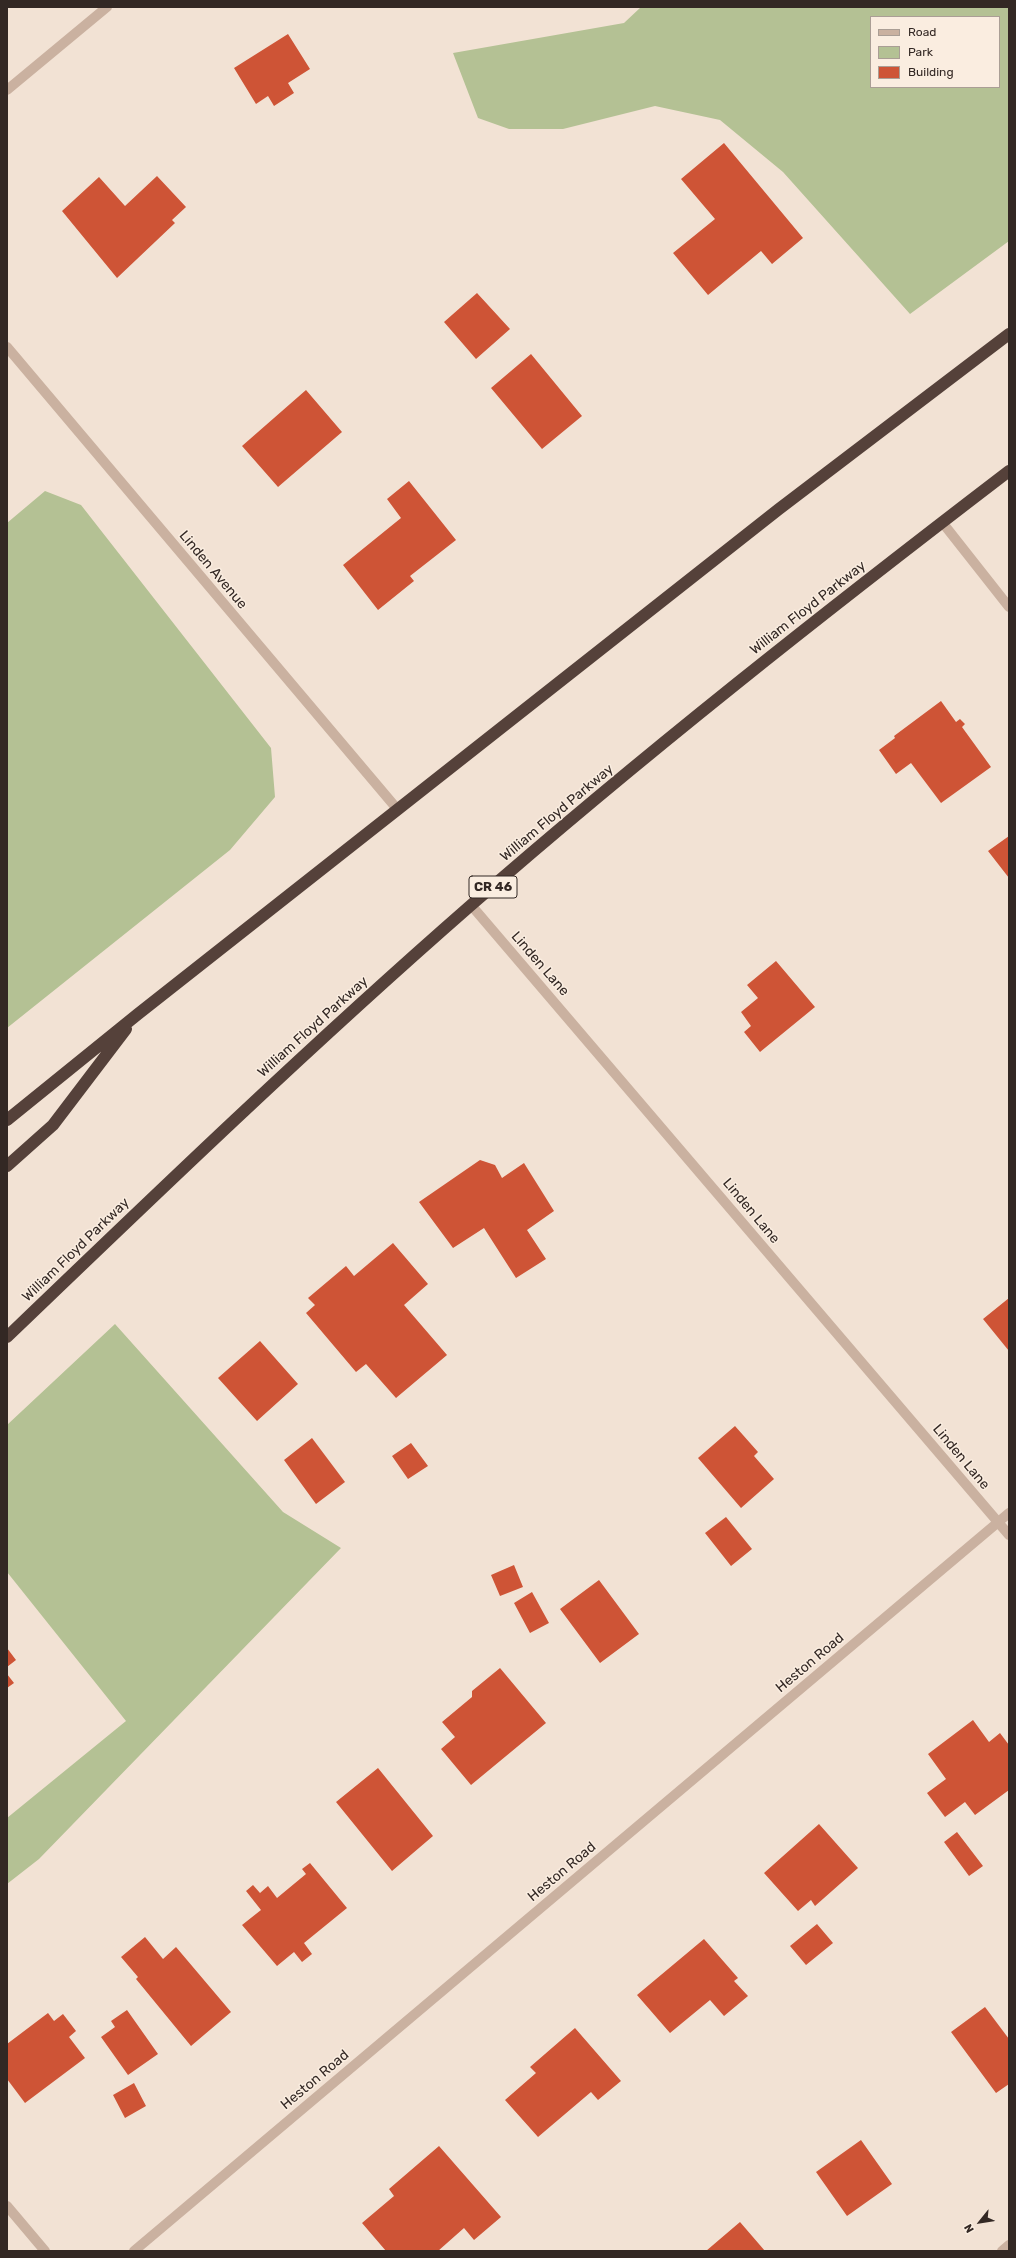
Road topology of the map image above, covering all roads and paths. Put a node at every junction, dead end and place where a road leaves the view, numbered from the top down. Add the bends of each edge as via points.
1 (107, 7) edge
2 (7, 90) edge
3 (1009, 334) edge
4 (7, 347) edge
5 (1009, 471) edge
6 (942, 522) junction
7 (1009, 607) edge
8 (398, 810) junction
9 (471, 905) junction
10 (138, 1014) junction
11 (7, 1120) edge
12 (7, 1166) edge
13 (7, 1337) edge
14 (1009, 1514) edge
15 (999, 1522) junction
16 (1009, 1535) edge
17 (7, 2206) edge
18 (1009, 2245) edge
19 (45, 2251) edge
20 (134, 2251) edge
21 (1002, 2251) edge

1 - 2 street
3 - 8 highway via 779,509
4 - 8 street, Linden Avenue
5 - 6 highway, William Floyd Parkway / CR 46
6 - 7 street
6 - 9 highway, William Floyd Parkway / CR 46 via 686,724
8 - 10 highway
9 - 13 highway, William Floyd Parkway / CR 46 via 250,1104
9 - 15 street, Linden Lane
10 - 11 highway
10 - 12 highway via 53,1125
14 - 15 street, Heston Road
15 - 16 street, Linden Lane
15 - 20 street, Heston Road
17 - 19 street
18 - 21 street

